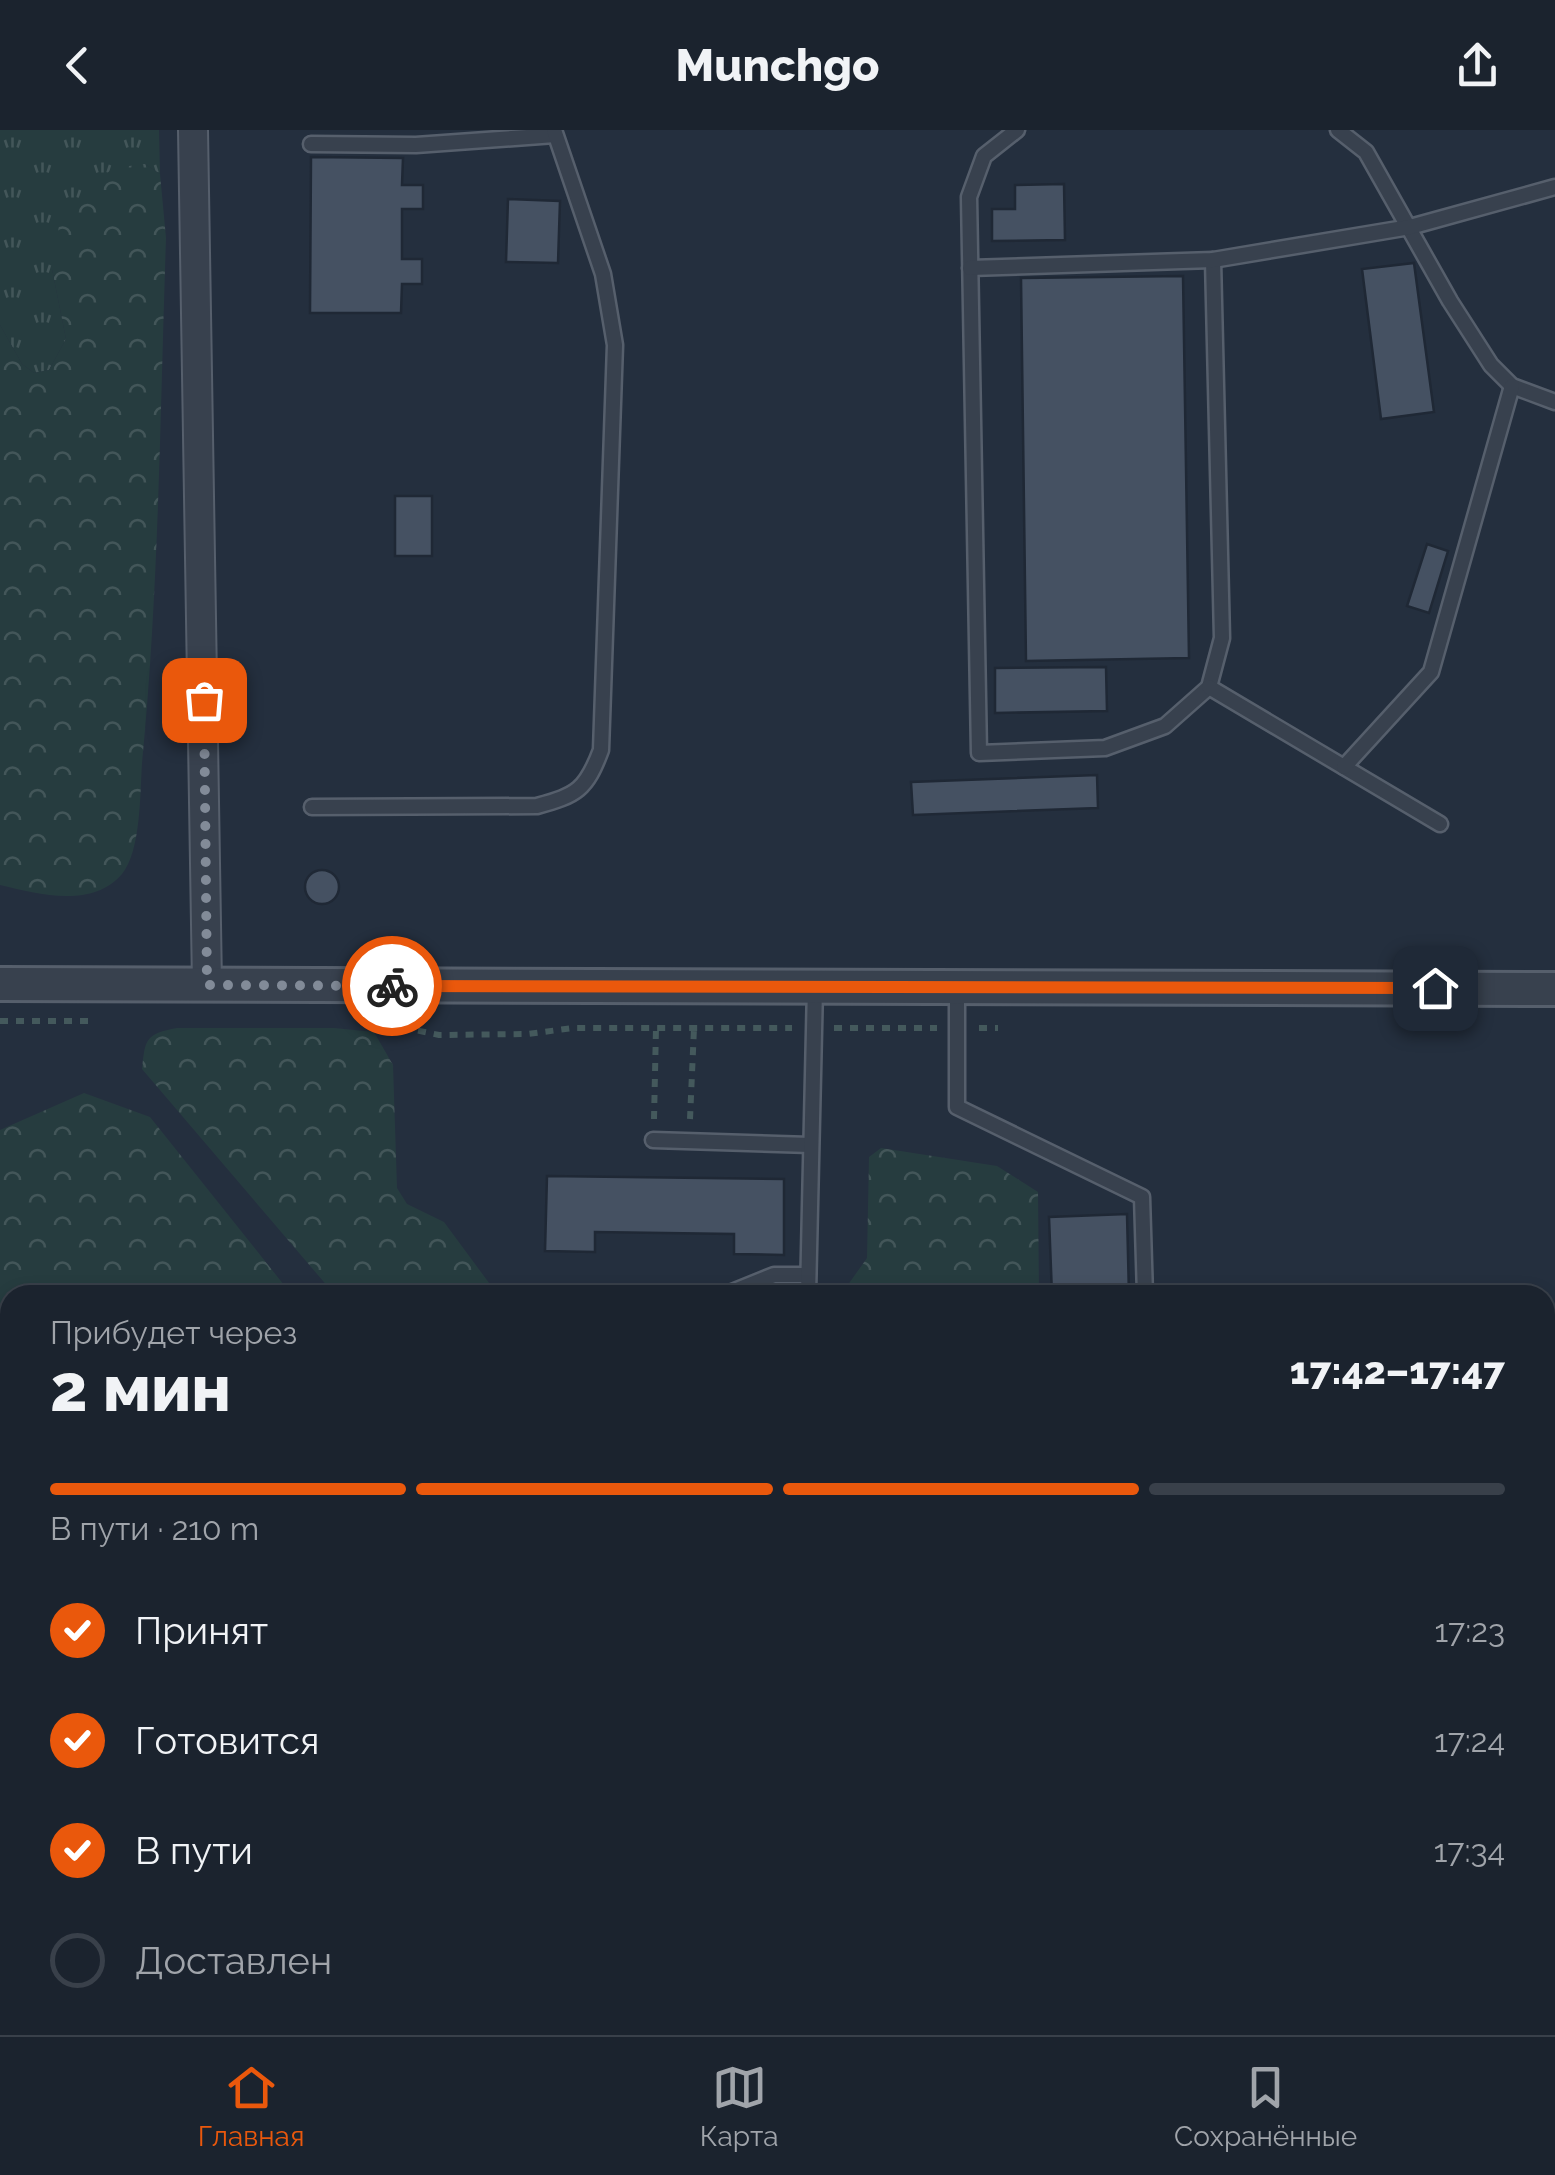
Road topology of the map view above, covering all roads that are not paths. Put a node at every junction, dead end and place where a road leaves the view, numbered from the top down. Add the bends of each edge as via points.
1 (193, 130) edge
2 (1017, 130) edge
3 (1338, 130) edge
4 (555, 132) edge
5 (311, 144) dead end
6 (1555, 187) edge
7 (1410, 227) junction
8 (1213, 260) junction
9 (970, 268) junction
10 (1512, 386) junction
11 (1555, 402) edge
12 (1209, 687) junction
13 (1344, 766) junction
14 (312, 808) dead end
15 (1440, 824) dead end
16 (0, 984) edge
17 (207, 985) junction
18 (815, 986) junction
19 (957, 988) junction
20 (1555, 988) edge
21 (654, 1140) road end
22 (810, 1145) junction
23 (808, 1275) junction
24 (749, 1285) edge
25 (808, 1285) edge
26 (1145, 1285) edge

1 - 17 street
2 - 9 lane via 984,156 968,197
3 - 7 lane via 1366,152
4 - 5 lane via 416,145
4 - 14 lane via 602,274 615,346 602,750 591,778 572,797 537,806
6 - 7 lane
7 - 8 lane
7 - 10 lane via 1460,317
8 - 9 lane
8 - 12 lane via 1222,638
9 - 12 lane via 979,753 1105,748 1165,726
10 - 11 lane
10 - 13 lane via 1431,672
12 - 13 lane
13 - 15 lane
16 - 17 street
17 - 18 street
18 - 19 street
18 - 22 lane
19 - 20 street
19 - 26 lane via 957,1107 1142,1196
21 - 22 lane
22 - 23 lane
23 - 24 lane via 774,1275
23 - 25 lane

